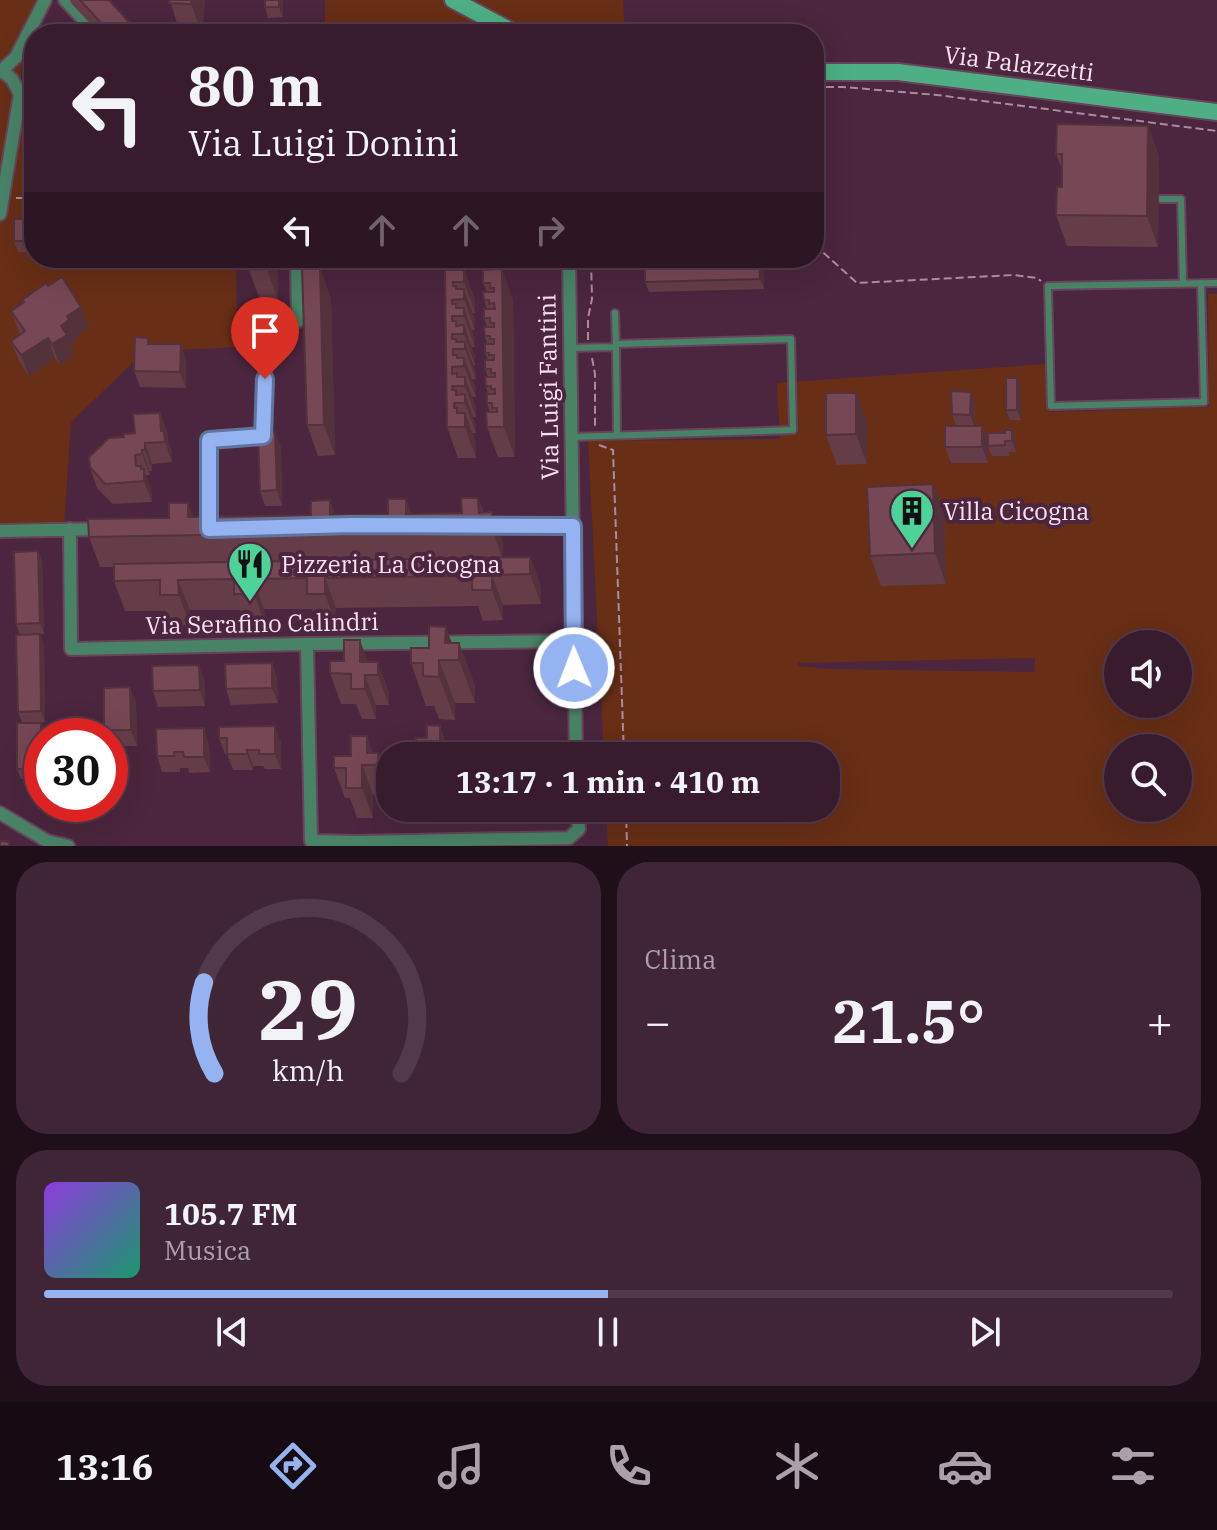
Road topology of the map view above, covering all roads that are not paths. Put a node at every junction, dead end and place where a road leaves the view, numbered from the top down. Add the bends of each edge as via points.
1 (45, 0) edge
2 (65, 0) edge
3 (453, 0) edge
4 (33, 24) edge
5 (88, 24) edge
6 (498, 24) edge
7 (24, 41) edge
8 (1, 72) edge
9 (824, 72) edge
10 (1217, 112) edge
11 (1161, 199) dead end
12 (0, 214) edge
13 (297, 268) edge
14 (569, 268) edge
15 (1201, 283) junction
16 (1217, 283) edge
17 (1183, 284) junction
18 (615, 313) dead end
19 (616, 346) junction
20 (569, 348) junction
21 (617, 435) junction
22 (570, 437) junction
23 (470, 525) edge
24 (573, 526) junction
25 (70, 529) junction
26 (117, 529) edge
27 (194, 529) edge
28 (0, 531) edge
29 (573, 641) junction
30 (307, 644) junction
31 (576, 742) edge
32 (0, 813) edge
33 (578, 822) edge
34 (47, 844) edge
35 (68, 846) edge

1 - 4 street
2 - 5 street
3 - 6 main road
7 - 8 street
8 - 12 street via 20,94
9 - 10 main road, Via Palazzetti via 898,72
11 - 17 lane via 1181,199
13 - 27 street via 298,321 267,323 263,436 209,440 216,529
14 - 20 street, Via Luigi Fantini
15 - 16 lane
15 - 17 lane
15 - 17 lane via 1204,402 1051,406 1048,286
18 - 19 lane
19 - 20 lane
19 - 21 lane
19 - 21 lane via 791,339 793,430
20 - 22 street, Via Luigi Fantini
21 - 22 lane
22 - 24 street, Via Luigi Fantini
23 - 24 street
24 - 29 street, Via Luigi Fantini
25 - 26 street
25 - 28 street
25 - 30 street, Via Serafino Calindri via 71,649
29 - 30 street, Via Serafino Calindri
29 - 31 street, Via Luigi Fantini
30 - 33 street via 311,841 569,838 579,829
32 - 34 street
34 - 35 street

